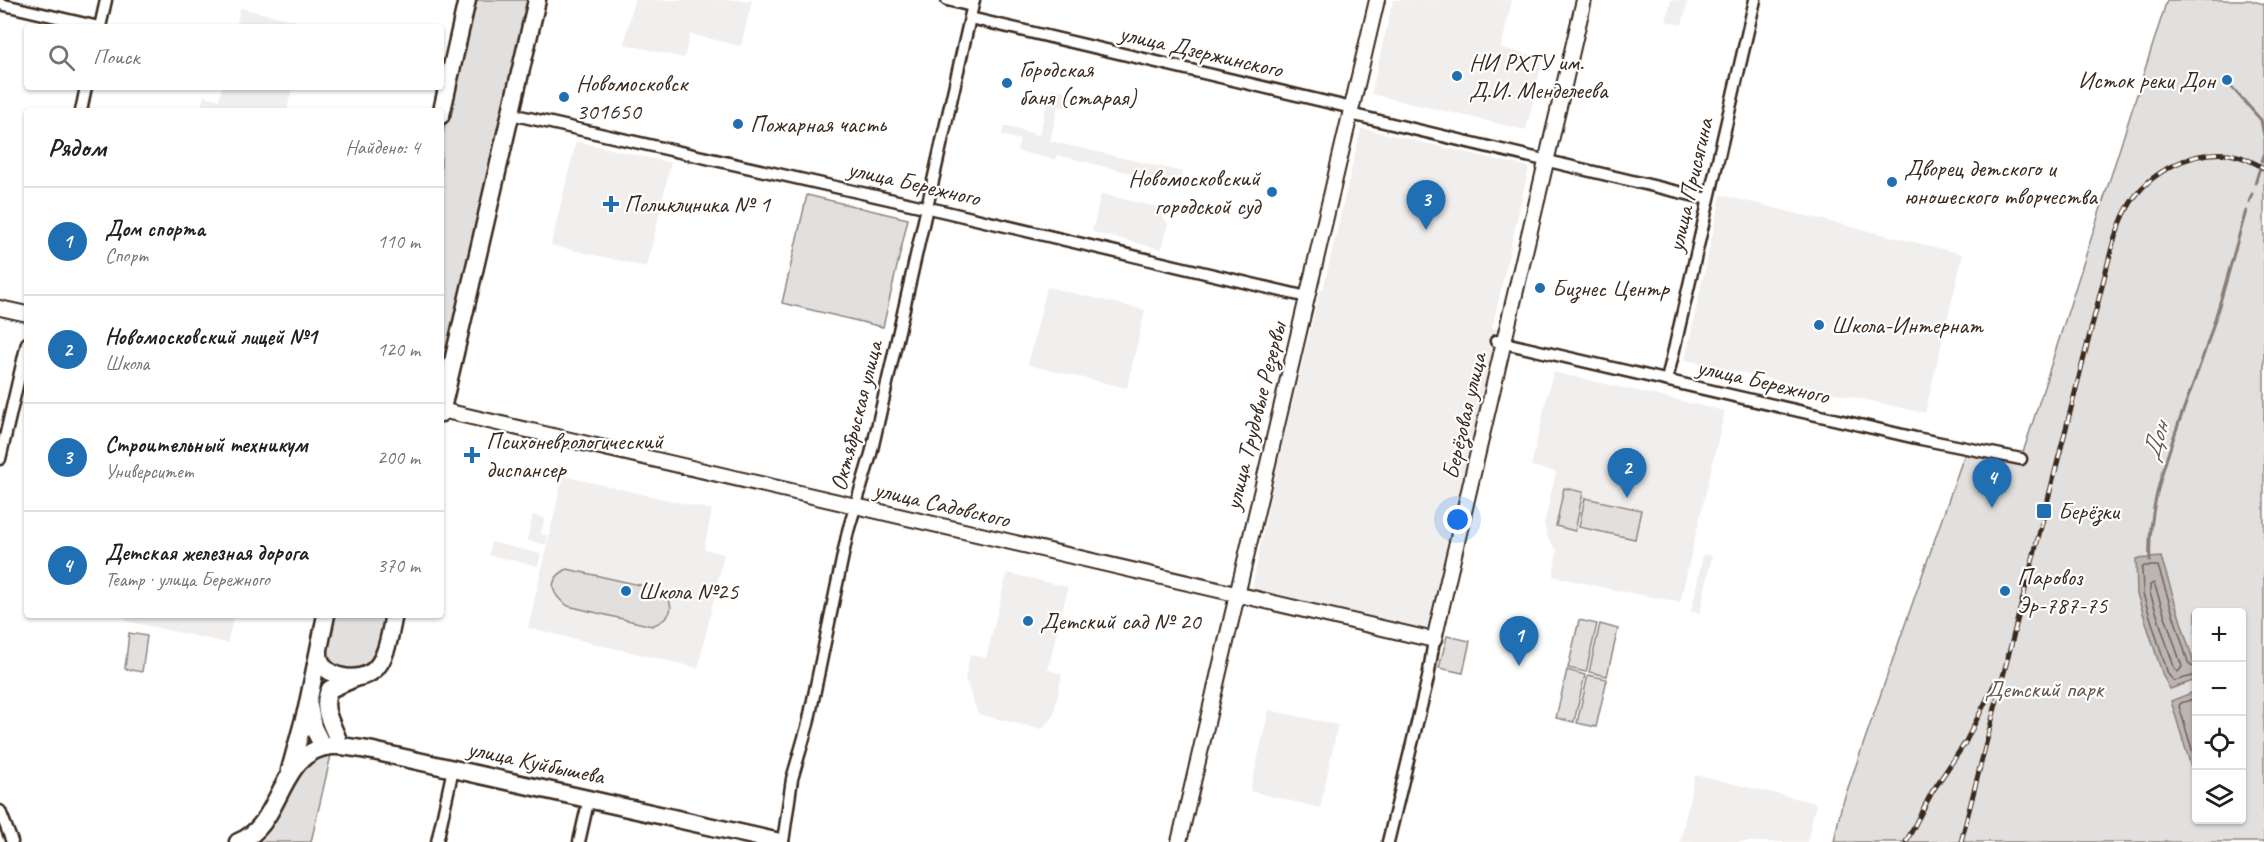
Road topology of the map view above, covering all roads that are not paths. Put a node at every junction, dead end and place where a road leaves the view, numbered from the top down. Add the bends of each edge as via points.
1 (106, 0) edge
2 (467, 0) edge
3 (537, 0) edge
4 (947, 0) edge
5 (1377, 0) edge
6 (1584, 0) edge
7 (1755, 0) edge
8 (973, 3) edge
9 (0, 4) edge
10 (970, 18) junction
11 (86, 24) edge
12 (100, 24) edge
13 (85, 90) edge
14 (82, 108) edge
15 (443, 108) edge
16 (1351, 111) junction
17 (511, 114) junction
18 (1547, 162) junction
19 (1708, 199) junction
20 (927, 208) junction
21 (1307, 297) junction
22 (0, 308) edge
23 (24, 313) edge
24 (1500, 342) junction
25 (24, 357) edge
26 (1668, 380) junction
27 (444, 398) edge
28 (444, 412) edge
29 (0, 459) edge
30 (2021, 459) dead end
31 (856, 507) junction
32 (1235, 595) junction
33 (325, 618) edge
34 (393, 618) edge
35 (1434, 640) junction
36 (319, 651) junction
37 (357, 678) junction
38 (309, 698) junction
39 (332, 746) junction
40 (453, 769) junction
41 (289, 774) junction
42 (589, 798) junction
43 (0, 811) edge
44 (12, 842) edge
45 (238, 842) edge
46 (437, 842) edge
47 (579, 842) edge
48 (781, 842) edge
49 (1179, 842) edge
50 (1388, 842) edge

1 - 12 street
2 - 15 main road
3 - 17 main road
4 - 8 street
5 - 16 street, улица Трудовые Резервы
6 - 18 street, Берёзовая улица
7 - 19 street, улица Присягина
8 - 10 street, Октябрьская улица
9 - 11 street
10 - 16 street, улица Дзержинского
10 - 20 street, Октябрьская улица
13 - 14 street
16 - 18 street, улица Дзержинского
16 - 21 street, улица Трудовые Резервы
17 - 20 street, улица Бережного
17 - 27 main road
18 - 19 street, улица Дзержинского
18 - 24 street, Берёзовая улица
19 - 26 street, улица Присягина
20 - 21 street, улица Бережного
20 - 31 street, Октябрьская улица
21 - 32 street, улица Трудовые Резервы
22 - 23 street
24 - 26 street, улица Бережного
24 - 35 street, Берёзовая улица
25 - 29 street
26 - 30 street, улица Бережного
28 - 31 street, улица Садовского
31 - 32 street, улица Садовского
31 - 48 street, Октябрьская улица via 792,779
32 - 35 street, улица Садовского
32 - 49 street, улица Трудовые Резервы
33 - 36 main road
34 - 37 main road via 377,667
35 - 50 street, Берёзовая улица
36 - 37 main road via 318,660 328,672
36 - 38 main road
37 - 39 main road via 330,688 325,700
38 - 39 main road via 313,727
38 - 41 main road
39 - 40 main road, улица Куйбышева
39 - 41 main road via 305,756
40 - 42 main road, улица Куйбышева
40 - 46 street
41 - 45 main road via 264,822
42 - 47 street
42 - 48 main road, улица Куйбышева
43 - 44 street

